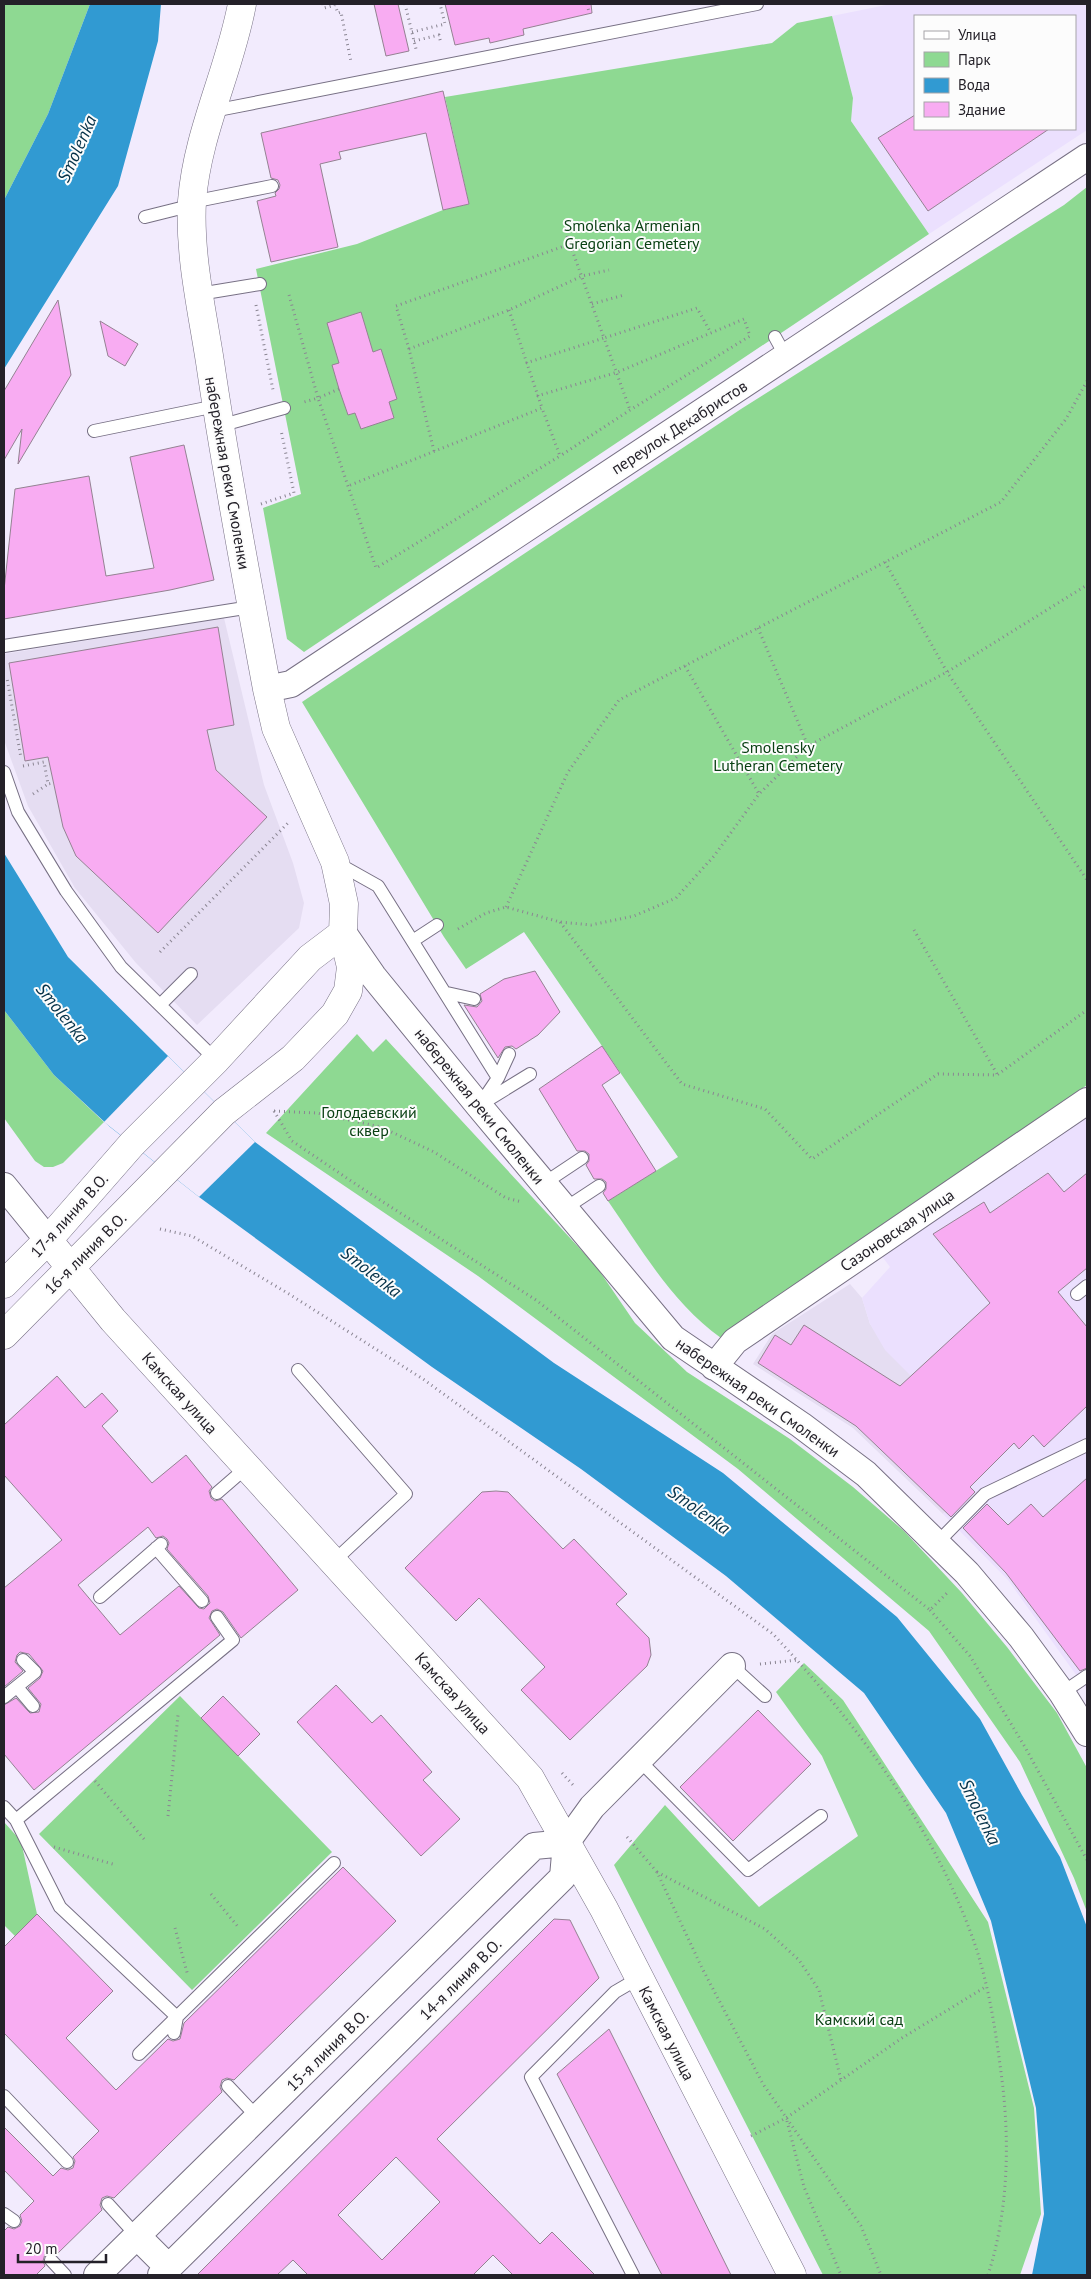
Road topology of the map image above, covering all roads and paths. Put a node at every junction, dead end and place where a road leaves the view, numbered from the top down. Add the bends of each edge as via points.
1 (242, 4) edge
2 (323, 4) edge
3 (405, 4) edge
4 (440, 4) edge
5 (587, 4) edge
6 (757, 4) edge
7 (589, 12) dead end
8 (412, 32) junction
9 (414, 41) junction
10 (417, 52) dead end
11 (443, 54) dead end
12 (353, 70) dead end
13 (212, 111) junction
14 (1087, 157) edge
15 (272, 186) dead end
16 (192, 204) junction
17 (145, 217) dead end
18 (568, 236) dead end
19 (570, 244) junction
20 (608, 270) dead end
21 (582, 276) junction
22 (260, 284) dead end
23 (199, 294) junction
24 (290, 295) dead end
25 (624, 295) dead end
26 (592, 304) junction
27 (509, 310) junction
28 (711, 333) junction
29 (604, 338) junction
30 (409, 349) junction
31 (526, 362) junction
32 (618, 372) junction
33 (1087, 384) edge
34 (339, 389) dead end
35 (537, 396) junction
36 (318, 398) junction
37 (284, 408) joint
38 (542, 408) junction
39 (630, 410) junction
40 (218, 416) junction
41 (94, 431) dead end
42 (434, 451) junction
43 (560, 456) junction
44 (348, 486) junction
45 (885, 562) junction
46 (1087, 585) edge
47 (252, 607) junction
48 (758, 628) junction
49 (4, 646) edge
50 (685, 666) junction
51 (947, 672) junction
52 (4, 678) edge
53 (267, 690) junction
54 (808, 746) junction
55 (4, 772) edge
56 (54, 783) dead end
57 (48, 784) junction
58 (759, 794) junction
59 (30, 796) dead end
60 (288, 822) dead end
61 (335, 862) junction
62 (1087, 880) edge
63 (506, 907) junction
64 (560, 922) junction
65 (437, 925) dead end
66 (914, 930) dead end
67 (452, 932) dead end
68 (343, 933) junction
69 (414, 940) junction
70 (160, 952) dead end
71 (190, 974) dead end
72 (447, 993) junction
73 (474, 999) dead end
74 (160, 1005) junction
75 (1087, 1010) edge
76 (508, 1054) dead end
77 (216, 1060) junction
78 (530, 1074) dead end
79 (997, 1075) junction
80 (498, 1078) junction
81 (1087, 1101) edge
82 (479, 1106) junction
83 (224, 1112) joint
84 (582, 1158) dead end
85 (4, 1186) edge
86 (599, 1186) dead end
87 (534, 1193) junction
88 (564, 1209) junction
89 (160, 1229) dead end
90 (48, 1240) junction
91 (71, 1268) junction
92 (4, 1284) edge
93 (1087, 1286) edge
94 (1077, 1294) dead end
95 (4, 1335) edge
96 (714, 1367) junction
97 (298, 1370) dead end
98 (1087, 1445) edge
99 (247, 1466) junction
100 (218, 1493) dead end
101 (937, 1543) junction
102 (333, 1562) junction
103 (967, 1573) junction
104 (100, 1597) dead end
105 (202, 1601) dead end
106 (930, 1610) junction
107 (216, 1618) dead end
108 (23, 1660) dead end
109 (798, 1660) junction
110 (732, 1666) junction
111 (195, 1672) junction
112 (1087, 1676) edge
113 (17, 1687) junction
114 (1062, 1693) junction
115 (765, 1696) dead end
116 (4, 1698) edge
117 (32, 1706) dead end
118 (1087, 1733) edge
119 (639, 1760) junction
120 (78, 1761) junction
121 (4, 1807) edge
122 (168, 1816) dead end
123 (821, 1816) dead end
124 (19, 1826) junction
125 (627, 1837) dead end
126 (144, 1839) dead end
127 (566, 1843) junction
128 (1087, 1860) edge
129 (334, 1864) dead end
130 (116, 1865) dead end
131 (657, 1872) junction
132 (211, 1894) dead end
133 (174, 1928) dead end
134 (252, 1944) junction
135 (639, 1978) junction
136 (986, 1986) junction
137 (177, 2017) junction
138 (174, 2033) dead end
139 (140, 2054) dead end
140 (841, 2080) junction
141 (228, 2086) dead end
142 (4, 2096) edge
143 (258, 2118) junction
144 (786, 2118) junction
145 (749, 2138) dead end
146 (67, 2162) dead end
147 (108, 2204) dead end
148 (137, 2236) junction
149 (51, 2260) dead end
150 (165, 2271) edge
151 (65, 2275) edge
152 (96, 2275) edge
153 (633, 2275) edge
154 (792, 2275) edge
155 (841, 2275) edge
156 (881, 2275) edge
157 (988, 2275) edge

1 - 13 main road, набережная реки Смоленки via 238,28
2 - 12 path via 324,8 336,5 338,13 341,12
3 - 8 path
4 - 8 path via 445,24
5 - 7 path
6 - 13 lane
8 - 9 path
9 - 10 path
9 - 11 path via 439,35
13 - 16 main road, набережная реки Смоленки via 198,164
14 - 53 street, переулок Декабристов via 780,347 291,684
15 - 16 lane
16 - 17 lane
16 - 23 main road, набережная реки Смоленки
18 - 19 path
19 - 21 path
19 - 30 path via 396,306
20 - 21 path
21 - 26 path
21 - 27 path
22 - 23 lane
23 - 40 main road, набережная реки Смоленки
24 - 36 path
25 - 26 path
26 - 29 path
27 - 30 path
27 - 31 path
28 - 29 path via 697,308
28 - 32 path
28 - 39 path via 744,319 750,336
29 - 31 path
29 - 32 path
30 - 42 path
31 - 35 path
32 - 35 path
32 - 39 path
33 - 45 path via 1066,419 1001,502
34 - 36 path
35 - 38 path
36 - 37 path
36 - 44 path
37 - 40 lane
38 - 42 path
38 - 43 path
39 - 43 path
40 - 41 lane
40 - 47 main road, набережная реки Смоленки
42 - 44 path
43 - 44 path via 376,568
45 - 48 path
45 - 51 path
46 - 51 path
47 - 49 lane
47 - 53 main road, набережная реки Смоленки
48 - 50 path
48 - 54 path
50 - 58 path
50 - 63 path via 619,700 568,772
51 - 54 path
51 - 62 path
52 - 57 path via 7,678 22,766 44,762
53 - 61 main road, набережная реки Смоленки via 276,728
54 - 58 path
55 - 74 lane via 18,812 66,891 121,967
56 - 57 path
57 - 59 path
58 - 64 path via 714,856 676,898 634,916 591,925
60 - 70 path
61 - 68 main road, набережная реки Смоленки via 344,904
61 - 69 lane via 378,886
63 - 64 path
63 - 67 path via 486,913
64 - 79 path via 682,1084 765,1109 812,1159 938,1074
65 - 69 lane
66 - 79 path
68 - 77 main road via 310,958
68 - 82 street, набережная реки Смоленки
68 - 83 main road, набережная реки Смоленки via 351,967 348,991 336,1014 293,1058
69 - 72 lane
71 - 74 lane
72 - 73 lane
72 - 80 lane
74 - 77 lane
75 - 79 path
76 - 80 lane
77 - 90 main road, 17-я линия В.О. via 132,1144
78 - 82 lane
80 - 82 lane
81 - 96 street, Сазоновская улица via 735,1341
82 - 87 street, набережная реки Смоленки
83 - 91 main road, 16-я линия В.О.
84 - 87 lane
85 - 90 street, Камская улица
86 - 88 lane
87 - 88 street, набережная реки Смоленки
87 - 106 path via 518,1202 506,1198 434,1152 381,1127 316,1112 274,1111 292,1141 536,1300
88 - 96 street, набережная реки Смоленки via 673,1338
89 - 109 path via 192,1236 423,1379 773,1634
90 - 91 main road, Камская улица
90 - 92 main road, 17-я линия В.О.
91 - 95 main road, 16-я линия В.О.
91 - 99 main road, Камская улица via 113,1320
93 - 94 lane
96 - 101 street, набережная реки Смоленки via 866,1474
97 - 102 lane via 406,1494
98 - 101 lane via 985,1494
99 - 100 lane
99 - 102 main road, Камская улица
101 - 103 street, набережная реки Смоленки
102 - 127 main road, Камская улица via 530,1778
103 - 106 path
103 - 114 street, набережная реки Смоленки via 1021,1637
104 - 105 lane via 159,1546
106 - 128 path via 970,1656
107 - 111 lane via 233,1640
108 - 113 lane via 34,1672
109 - 110 path
109 - 136 path via 848,1720 916,1819 949,1879 974,1941
110 - 115 lane
110 - 119 street
111 - 120 lane
111 - 122 path via 180,1696
112 - 114 lane
113 - 116 lane
113 - 117 lane
114 - 118 street, набережная реки Смоленки
119 - 123 lane via 748,1870
119 - 127 street via 592,1806
120 - 124 lane
120 - 126 path
121 - 124 lane
124 - 130 path via 52,1847
124 - 137 lane via 60,1907
125 - 131 path
127 - 135 main road, Камская улица
127 - 143 street, 15-я линия В.О. via 534,1846
127 - 150 street, 14-я линия В.О. via 563,1877
129 - 134 lane
131 - 140 path via 766,1929 799,1960 819,1990
131 - 144 path via 702,1968 763,2084
132 - 134 path
133 - 137 path via 192,1990
134 - 137 lane
135 - 153 lane via 615,1992 531,2077
135 - 154 main road, Камская улица
136 - 140 path
136 - 157 path via 1000,2060 1007,2155 1002,2214
137 - 138 lane
137 - 139 lane
140 - 144 path
141 - 143 lane
142 - 146 lane
143 - 148 street, 15-я линия В.О.
144 - 145 path
144 - 155 path via 804,2188
144 - 156 path via 861,2226
147 - 148 lane
148 - 150 street
148 - 152 street, 15-я линия В.О.
149 - 151 lane

